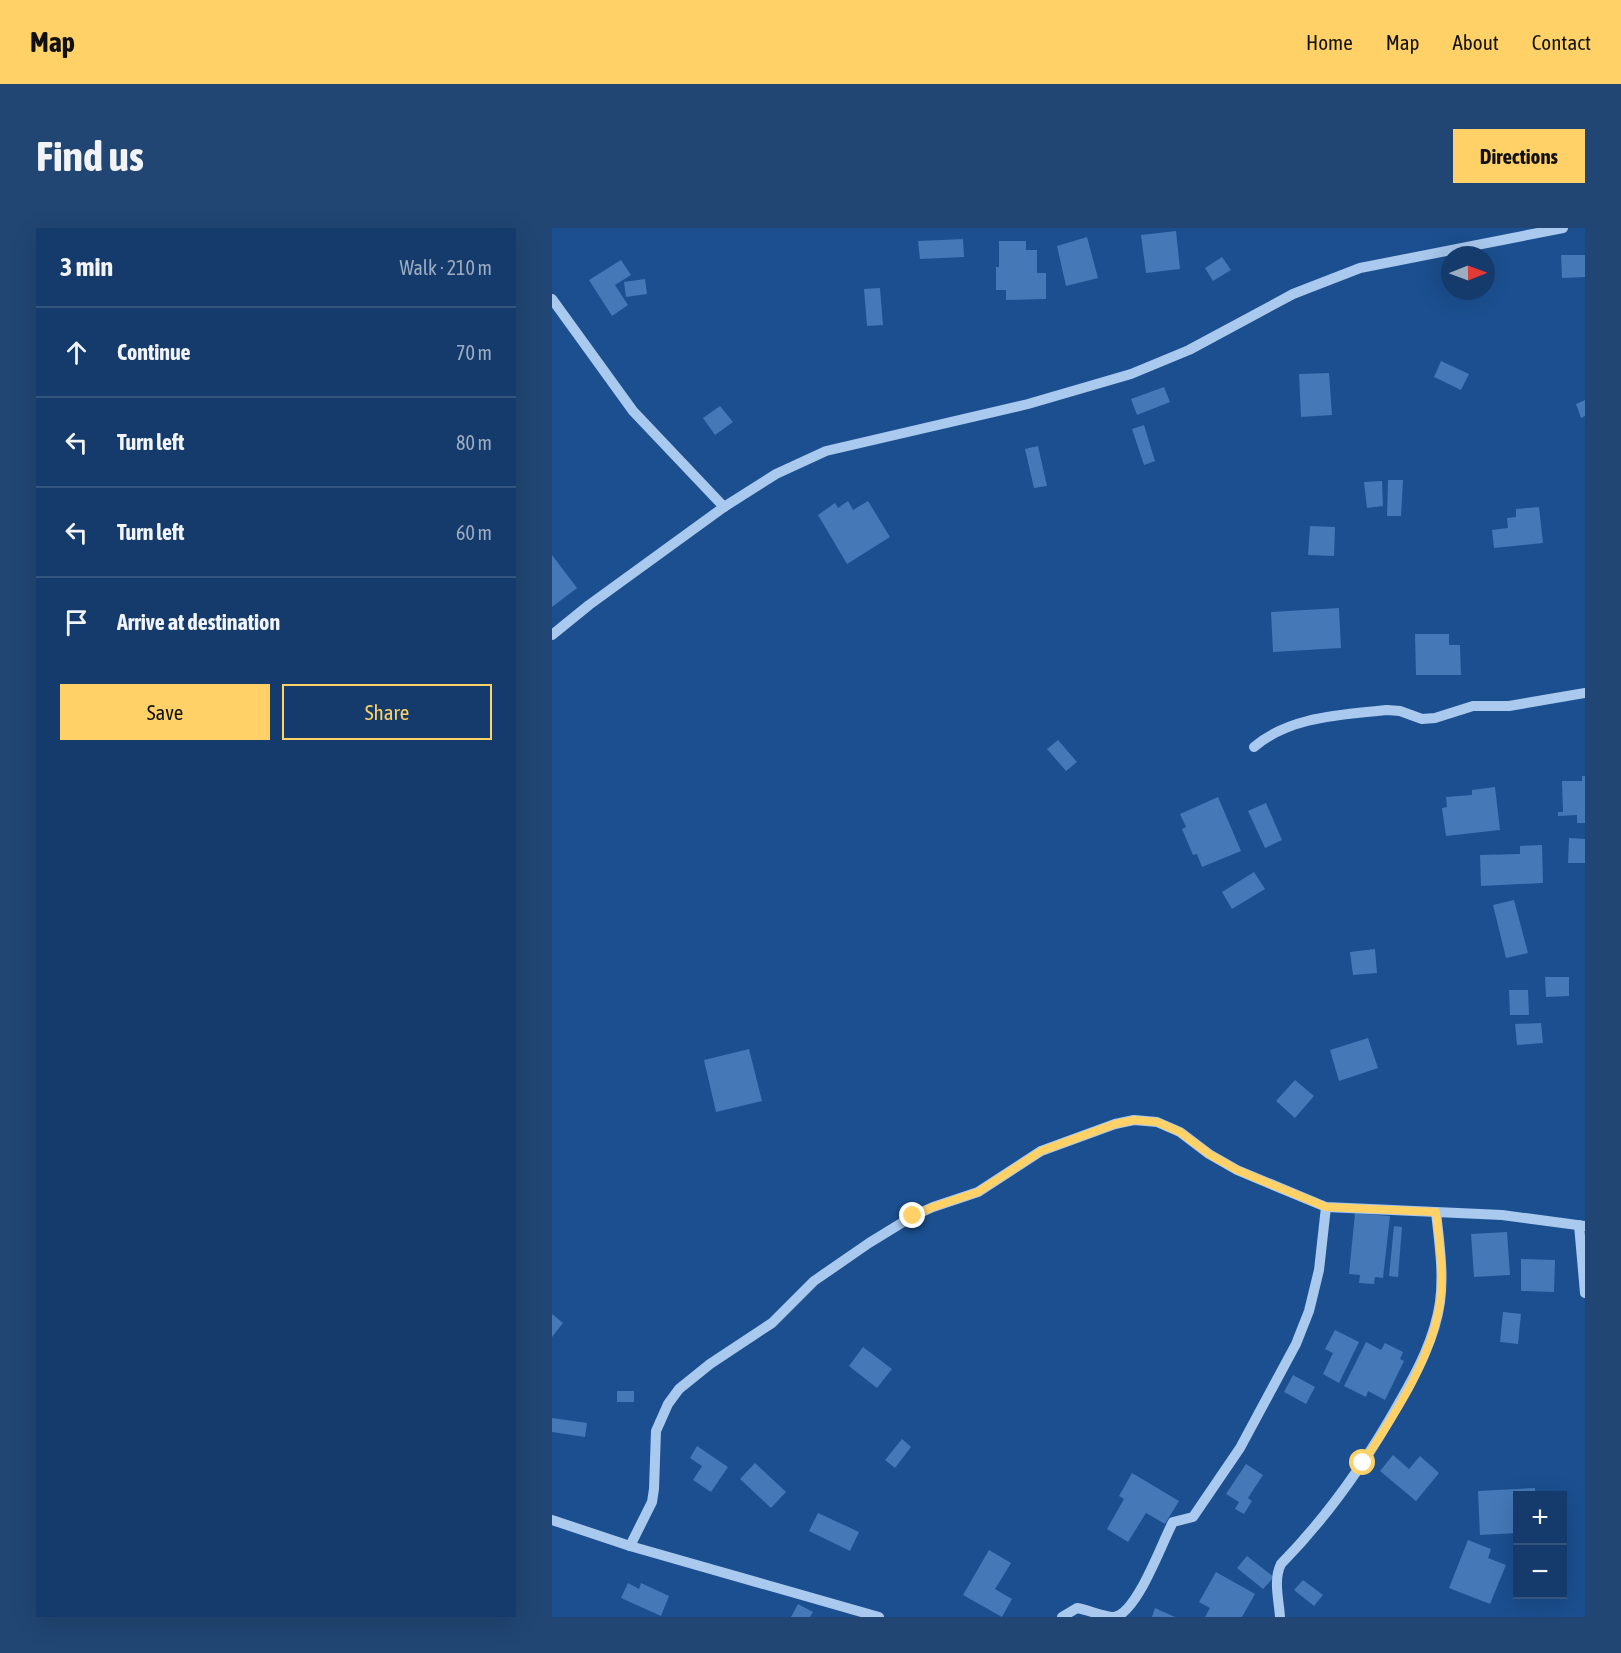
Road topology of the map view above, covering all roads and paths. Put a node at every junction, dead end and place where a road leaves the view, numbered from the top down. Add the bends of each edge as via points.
1 (1563, 228) edge
2 (552, 299) edge
3 (724, 507) junction
4 (552, 635) edge
5 (1585, 693) edge
6 (1254, 747) dead end
7 (1326, 1207) junction
8 (1436, 1212) junction
9 (1582, 1225) edge
10 (1585, 1293) edge
11 (552, 1520) edge
12 (630, 1546) junction
13 (879, 1617) edge
14 (1062, 1617) edge
15 (1280, 1617) edge

1 - 3 street via 1360,268 1293,294 1189,350 1131,374 1028,404 826,451 776,474
2 - 3 street via 633,411
3 - 4 street
5 - 6 street via 1509,706 1473,706 1422,719 1387,710 1311,719 1265,738
7 - 8 street
7 - 12 street via 1237,1170 1180,1132 1157,1122 1134,1120 1115,1124 1041,1151 978,1192 913,1216 869,1243 814,1281 772,1323 679,1389 656,1431 652,1502
7 - 14 street via 1319,1270 1309,1311 1296,1344 1240,1448 1193,1517 1173,1522 1146,1578 1121,1615 1106,1616 1077,1608
8 - 9 street
8 - 15 street via 1441,1257 1440,1303 1430,1342 1412,1381 1363,1463 1277,1571
9 - 10 street
11 - 12 street
12 - 13 street

